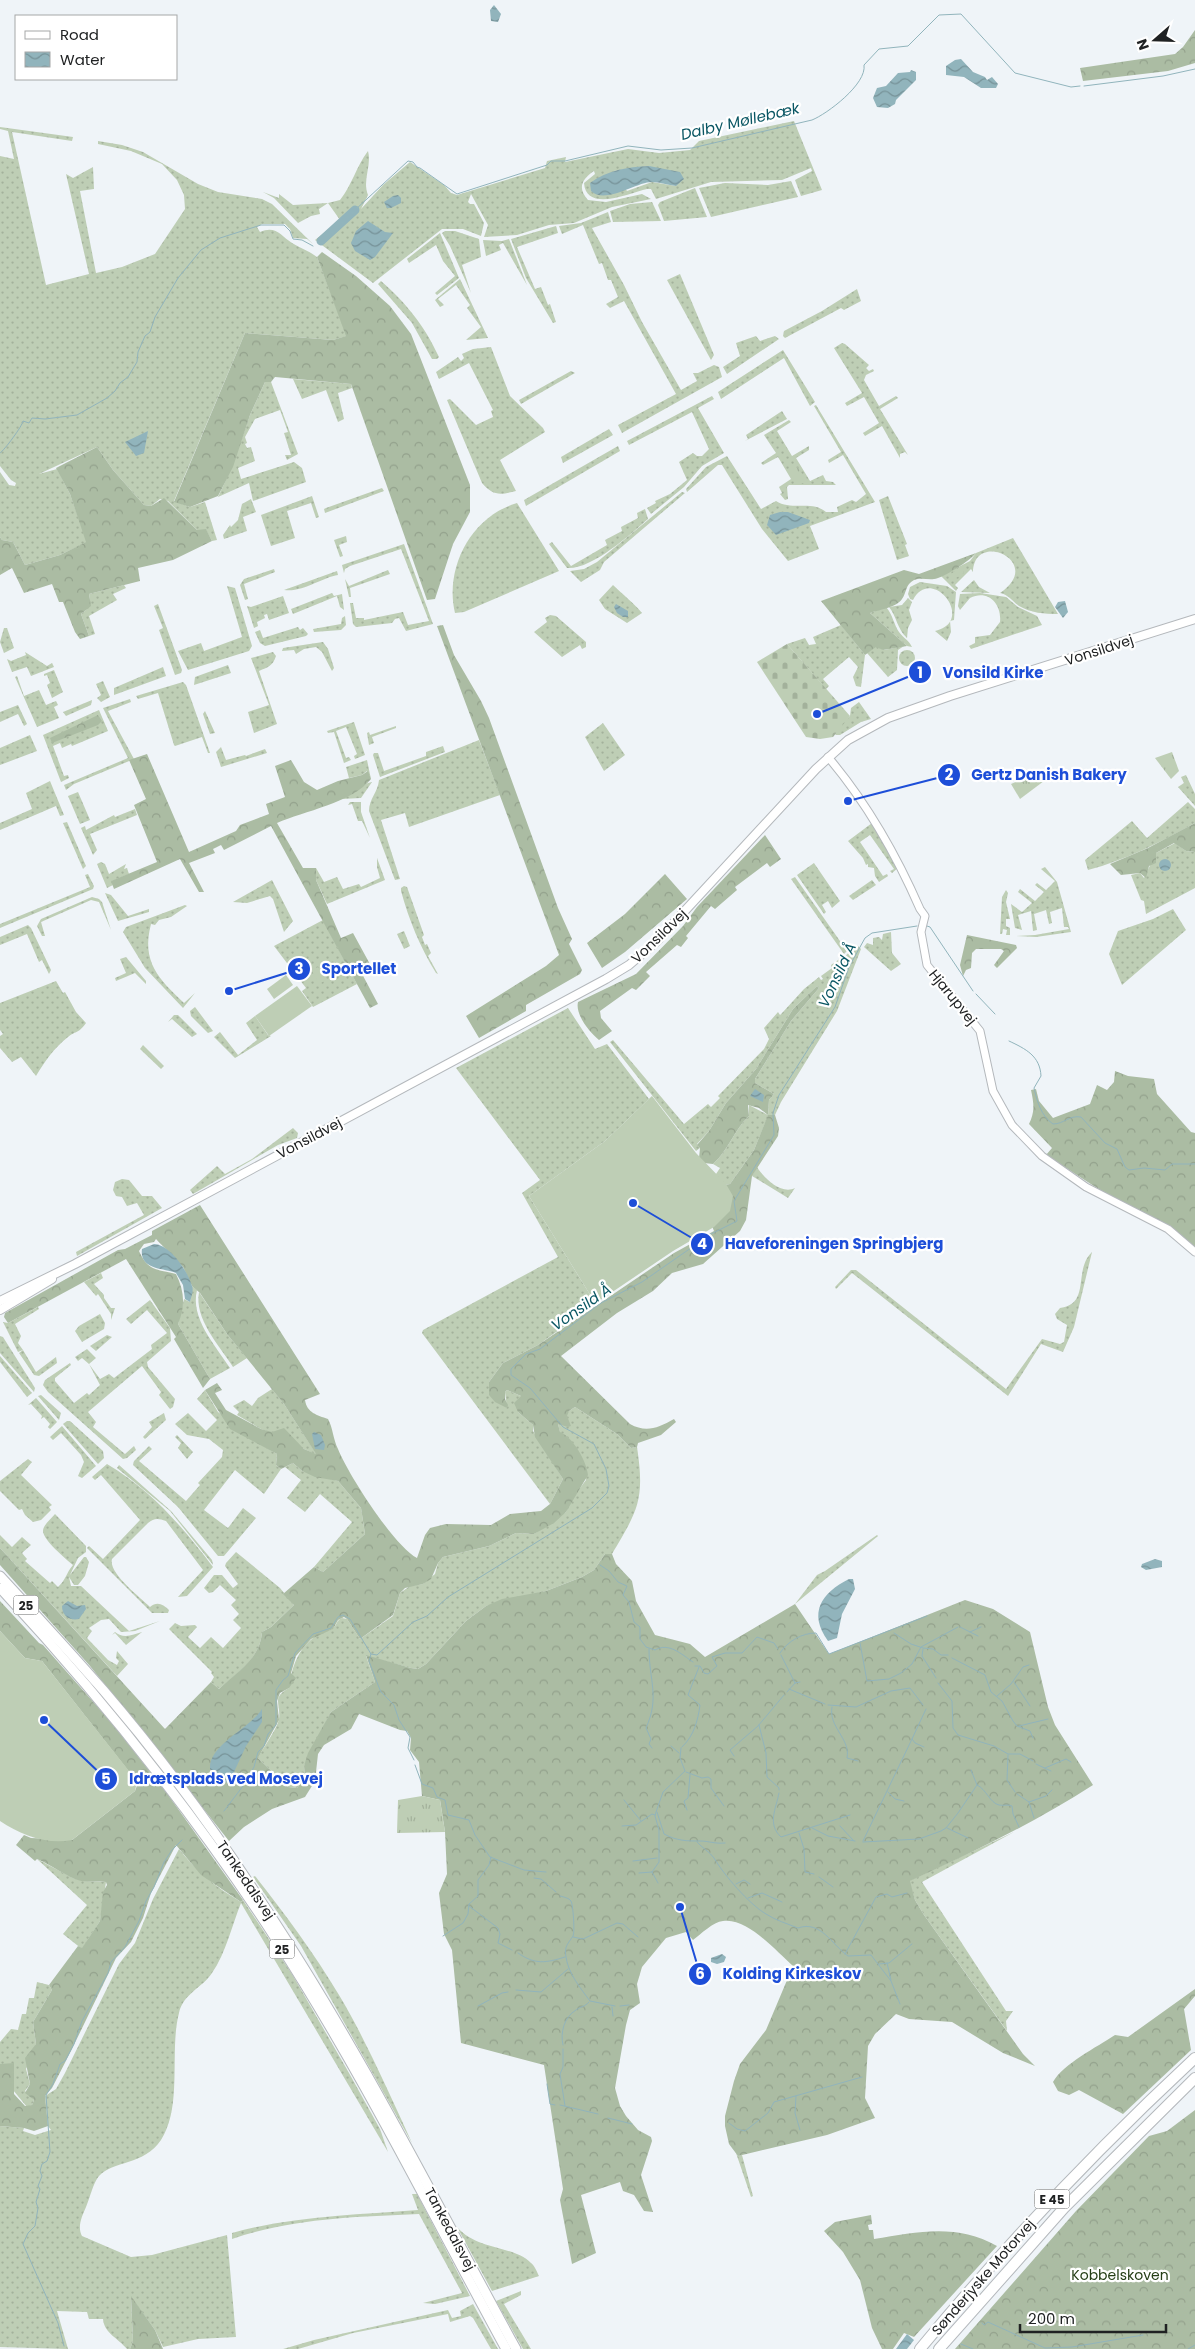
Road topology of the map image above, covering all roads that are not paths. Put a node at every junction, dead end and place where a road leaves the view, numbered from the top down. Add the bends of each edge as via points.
1 (1195, 619) edge
2 (828, 757) junction
3 (1195, 1252) edge
4 (75, 1264) junction
5 (0, 1302) edge
6 (0, 1310) edge
7 (0, 1576) edge
8 (0, 1588) edge
9 (1195, 2058) edge
10 (1195, 2078) edge
11 (506, 2349) edge
12 (516, 2349) edge
13 (920, 2349) edge
14 (939, 2349) edge

1 - 2 main road, Vonsildvej via 888,718 848,740
2 - 3 street, Hjarupvej via 897,857 925,916 921,939 927,965 980,1031 993,1091 1012,1125 1042,1156 1118,1204 1168,1229
2 - 4 main road, Vonsildvej via 656,942 629,965
4 - 5 main road, Vonsildvej
4 - 6 main road, Vonsildvej
7 - 12 highway, Tankedalsvej / 25 via 98,1684 148,1745 262,1901 342,2032
8 - 11 highway, Tankedalsvej / 25 via 76,1672 152,1764 208,1839 276,1940 357,2075
9 - 13 highway, Sønderjyske Motorvej / E 45 via 1040,2211
10 - 14 highway, Sønderjyske Motorvej / E 45 via 1035,2239

